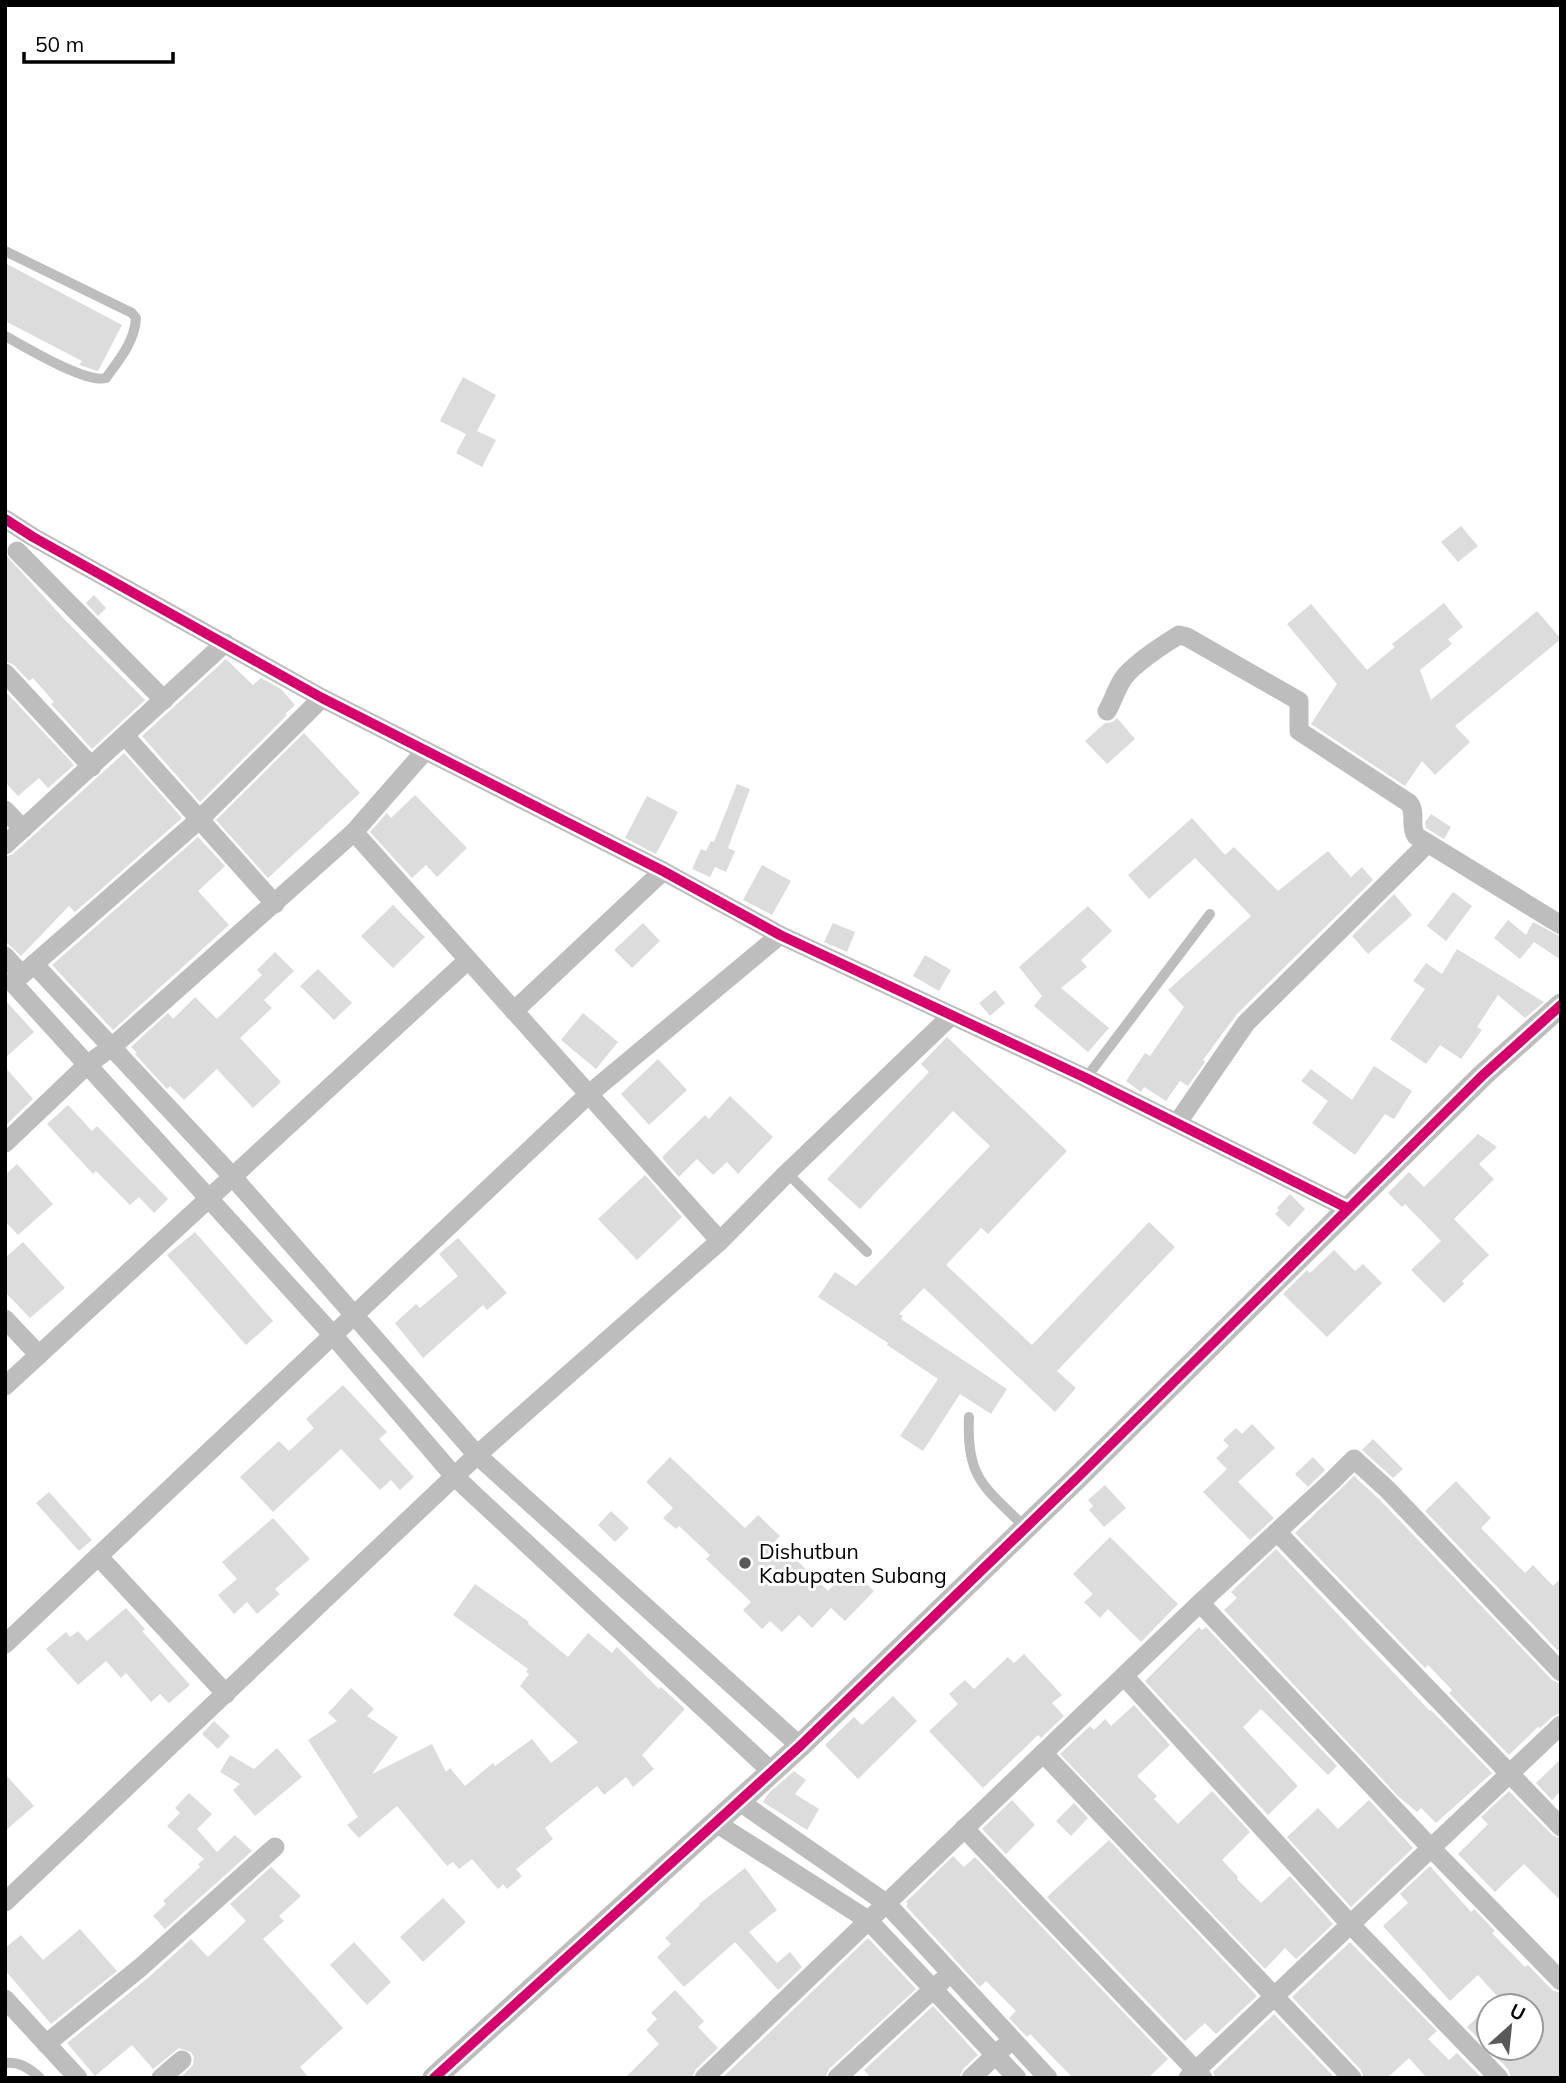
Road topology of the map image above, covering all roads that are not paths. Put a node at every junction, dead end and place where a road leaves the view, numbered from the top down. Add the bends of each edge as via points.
1 (5, 251) edge
2 (5, 336) edge
3 (5, 519) edge
4 (33, 537) junction
5 (11, 558) edge
6 (225, 643) junction
7 (5, 673) edge
8 (322, 698) junction
9 (164, 700) junction
10 (1107, 711) dead end
11 (125, 736) junction
12 (425, 751) junction
13 (92, 767) junction
14 (5, 810) edge
15 (200, 819) junction
16 (23, 829) junction
17 (354, 832) junction
18 (1427, 844) junction
19 (5, 845) edge
20 (663, 872) junction
21 (275, 904) junction
22 (1210, 914) dead end
23 (1561, 925) edge
24 (780, 935) junction
25 (5, 956) edge
26 (468, 960) junction
27 (18, 977) edge
28 (1561, 1004) edge
29 (514, 1011) junction
30 (951, 1016) junction
31 (112, 1047) junction
32 (88, 1064) junction
33 (1086, 1078) junction
34 (589, 1094) junction
35 (1178, 1122) junction
36 (5, 1143) edge
37 (787, 1172) junction
38 (232, 1177) junction
39 (210, 1198) junction
40 (1347, 1208) junction
41 (720, 1241) junction
42 (867, 1252) dead end
43 (354, 1314) junction
44 (5, 1319) edge
45 (332, 1334) junction
46 (40, 1355) junction
47 (5, 1386) edge
48 (969, 1417) dead end
49 (477, 1455) junction
50 (454, 1476) junction
51 (1025, 1527) junction
52 (1277, 1532) junction
53 (98, 1556) junction
54 (1200, 1603) junction
55 (5, 1644) edge
56 (1561, 1672) edge
57 (1124, 1676) junction
58 (226, 1694) junction
59 (1561, 1726) edge
60 (800, 1746) junction
61 (1043, 1753) junction
62 (772, 1772) junction
63 (1510, 1774) junction
64 (740, 1802) junction
65 (716, 1823) junction
66 (1561, 1827) edge
67 (964, 1828) junction
68 (275, 1847) dead end
69 (1431, 1848) junction
70 (5, 1902) edge
71 (886, 1903) junction
72 (868, 1920) junction
73 (1350, 1924) junction
74 (950, 1973) junction
75 (1561, 1981) edge
76 (933, 1989) junction
77 (1275, 1996) junction
78 (5, 1999) edge
79 (1012, 2039) junction
80 (46, 2044) junction
81 (995, 2055) junction
82 (181, 2060) dead end
83 (5, 2063) edge
84 (1195, 2075) edge
85 (40, 2078) edge
86 (78, 2078) edge
87 (161, 2078) edge
88 (434, 2078) edge
89 (704, 2078) edge
90 (837, 2078) edge
91 (971, 2078) edge
92 (1017, 2078) edge
93 (1048, 2078) edge
94 (1352, 2078) edge
95 (1499, 2078) edge

1 - 2 lane via 136,318 129,344 100,380
3 - 4 street
4 - 5 street
4 - 6 street
5 - 9 street
6 - 8 street
6 - 9 street
7 - 13 street
8 - 12 street
8 - 15 street
9 - 11 street
10 - 18 street via 1126,675 1179,635 1187,637 1300,701 1299,732 1409,803 1414,833
11 - 13 street
11 - 15 street
12 - 17 street
12 - 20 street
13 - 16 street
14 - 16 street
15 - 21 street
15 - 27 street
16 - 19 street
17 - 21 street
17 - 26 street
18 - 23 street
18 - 35 street via 1246,1023
20 - 24 street
20 - 29 street
21 - 31 street
22 - 33 lane
24 - 30 street
24 - 34 street
25 - 27 street
26 - 29 street
26 - 38 street
27 - 31 street
27 - 32 street
28 - 40 street
29 - 34 street
30 - 33 street
30 - 37 street
31 - 32 street
31 - 38 street
32 - 36 street
32 - 39 street
33 - 35 street
34 - 41 street
34 - 43 street
35 - 40 street
37 - 41 street
37 - 42 lane
38 - 39 street
38 - 43 street
39 - 45 street
39 - 46 street
40 - 51 street
41 - 49 street
43 - 45 street
43 - 49 street
44 - 46 street
45 - 50 street
45 - 53 street
46 - 47 street
48 - 51 lane via 975,1472 986,1490
49 - 50 street
49 - 60 street
50 - 58 street
50 - 62 street
51 - 60 street
52 - 54 street
52 - 56 street via 1354,1459
52 - 63 street
53 - 55 street
53 - 58 street
54 - 57 street
54 - 69 street
57 - 61 street
57 - 73 street
58 - 70 street
59 - 63 street
60 - 62 street
61 - 67 street
61 - 77 street
62 - 64 street
63 - 66 street
63 - 69 street
64 - 65 street
64 - 71 street
65 - 72 street
65 - 88 street
67 - 71 street
67 - 84 street
68 - 80 street via 141,1967
69 - 73 street
69 - 75 street
71 - 72 street
71 - 74 street
72 - 76 street
72 - 89 street
73 - 77 street
73 - 95 street
74 - 76 street
74 - 79 street
76 - 81 street
76 - 90 street
77 - 84 street
77 - 94 street
78 - 80 street
79 - 81 street
79 - 93 street
80 - 86 street
81 - 91 street
81 - 92 street
82 - 87 street
83 - 85 lane via 30,2068

